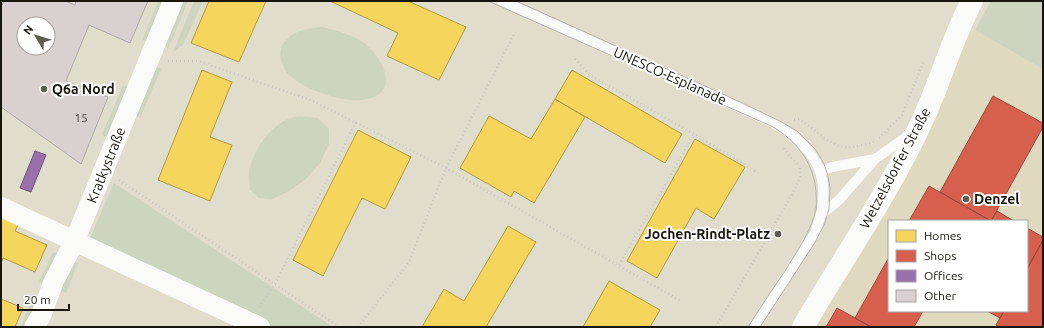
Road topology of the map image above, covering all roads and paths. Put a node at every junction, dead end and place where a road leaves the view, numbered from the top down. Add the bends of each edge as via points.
1 (173, 1) edge
2 (502, 1) edge
3 (972, 1) edge
4 (515, 32) dead end
5 (575, 59) dead end
6 (165, 61) dead end
7 (911, 94) dead end
8 (923, 120) junction
9 (356, 122) junction
10 (694, 134) junction
11 (831, 143) dead end
12 (790, 158) dead end
13 (875, 159) junction
14 (446, 168) junction
15 (104, 170) junction
16 (820, 171) junction
17 (758, 173) dead end
18 (1, 207) edge
19 (821, 215) junction
20 (75, 240) junction
21 (619, 266) junction
22 (274, 286) junction
23 (682, 301) dead end
24 (255, 325) edge
25 (34, 327) edge
26 (339, 327) edge
27 (358, 327) edge
28 (716, 327) edge
29 (754, 327) edge
30 (803, 327) edge

1 - 15 street, Kratkystraße
2 - 16 lane, UNESCO-Esplanade via 772,122 795,136 812,156
3 - 8 main road, Wetzelsdorfer Straße via 955,35
4 - 14 path
5 - 10 path via 591,76
6 - 9 path via 198,60 313,101
7 - 11 path via 902,115 876,141 846,148
8 - 13 lane via 905,138
8 - 30 main road, Wetzelsdorfer Straße via 858,238
9 - 14 path
9 - 22 path
10 - 17 path
10 - 21 path
12 - 28 path via 799,165 800,177
13 - 16 lane
13 - 19 lane via 839,200
14 - 21 path
14 - 27 path via 409,262
15 - 20 street, Kratkystraße
15 - 22 path
16 - 19 lane, UNESCO-Esplanade via 824,190
18 - 20 street
19 - 29 lane via 815,233
20 - 24 street
20 - 25 street, Kratkystraße
21 - 23 path
22 - 24 path
22 - 26 path

